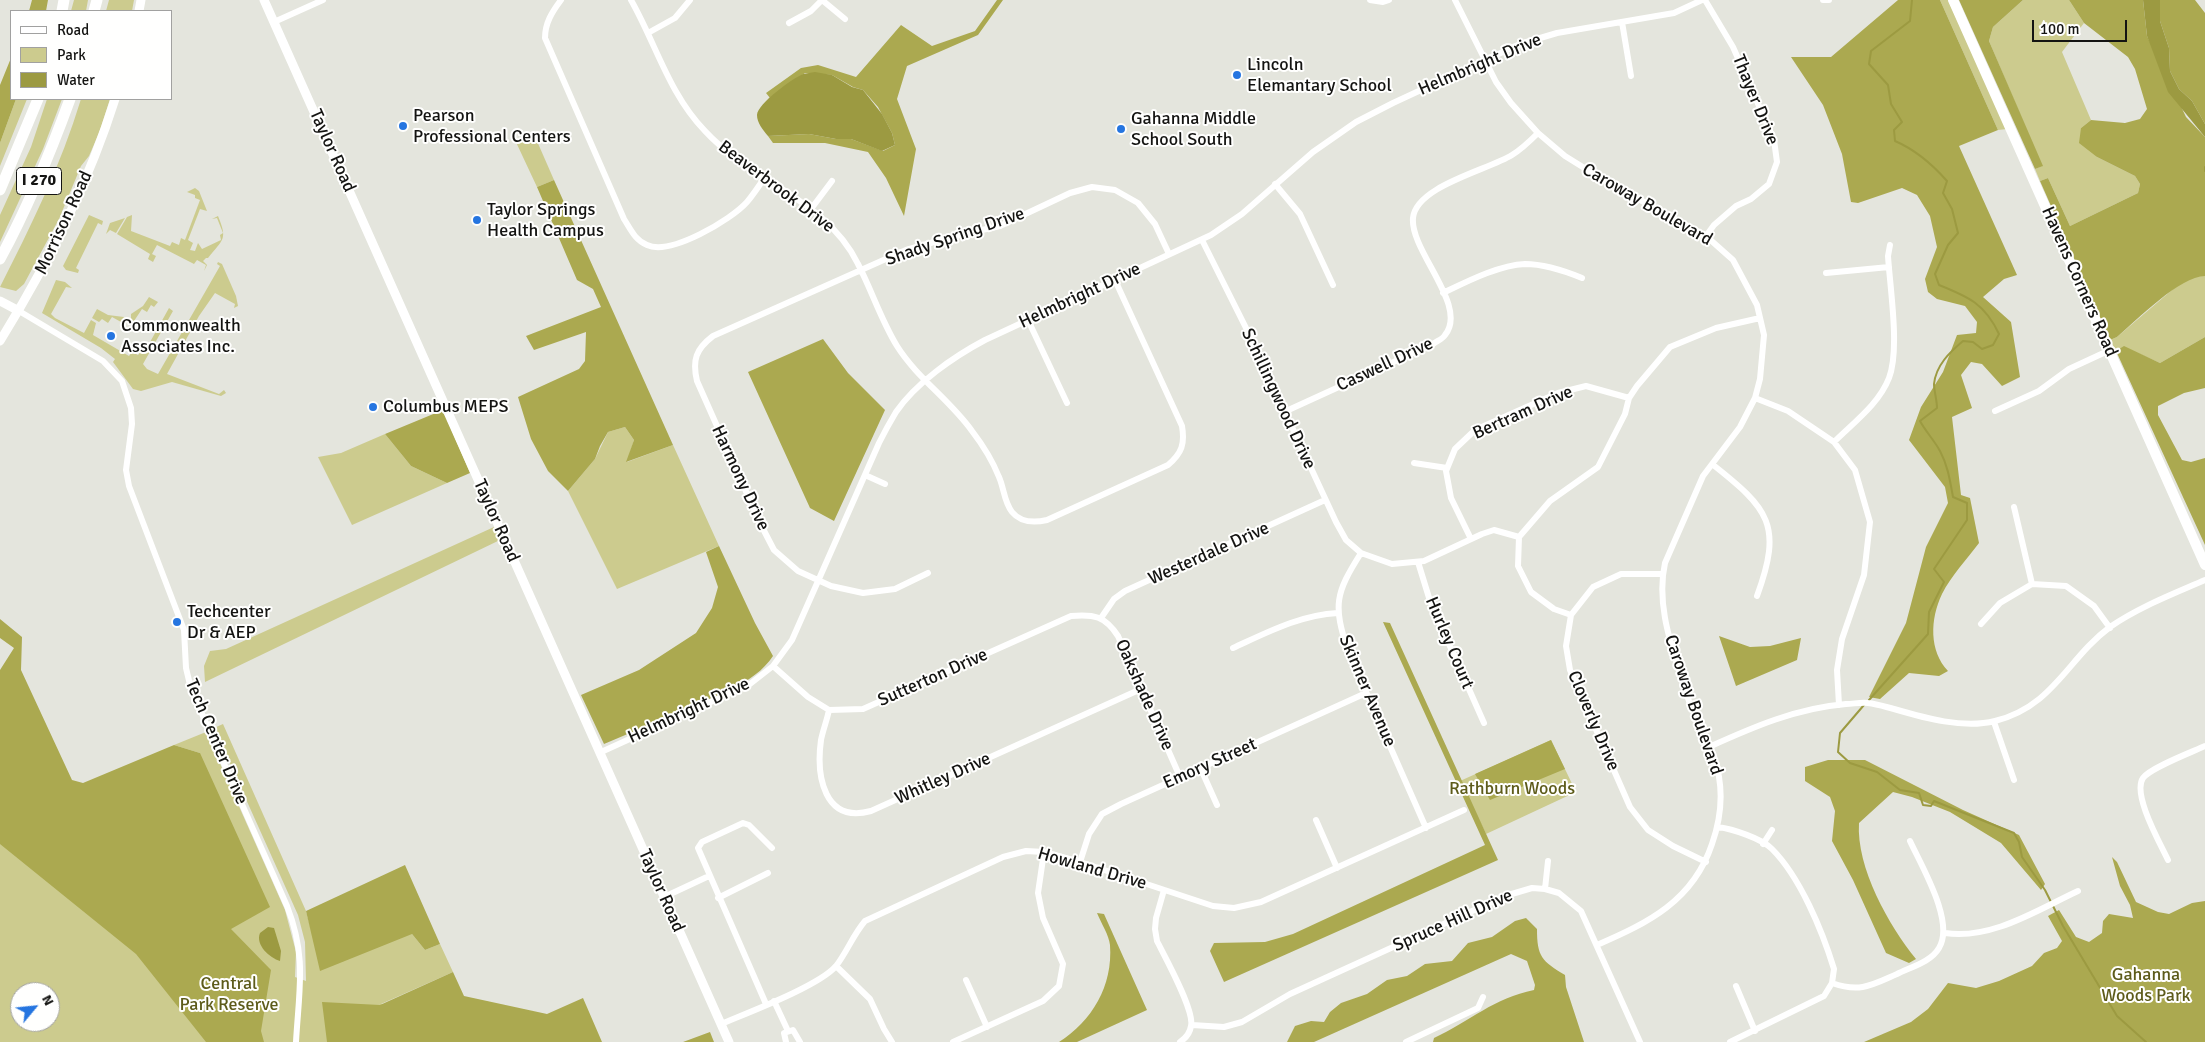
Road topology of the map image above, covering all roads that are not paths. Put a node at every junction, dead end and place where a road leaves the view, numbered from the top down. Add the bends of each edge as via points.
1 (264, 0) edge
2 (323, 0) edge
3 (561, 0) edge
4 (631, 0) edge
5 (690, 0) edge
6 (822, 0) edge
7 (1370, 0) edge
8 (1389, 0) edge
9 (1455, 0) edge
10 (1703, 0) edge
11 (1823, 0) edge
12 (1829, 0) edge
13 (1953, 0) edge
14 (846, 20) dead end
15 (274, 22) junction
16 (1622, 22) junction
17 (789, 23) dead end
18 (648, 33) junction
19 (1484, 61) junction
20 (1631, 76) dead end
21 (38, 100) edge
22 (70, 100) edge
23 (115, 100) edge
24 (1538, 133) junction
25 (765, 177) junction
26 (832, 181) dead end
27 (1275, 184) junction
28 (0, 190) edge
29 (811, 209) junction
30 (1706, 236) junction
31 (1202, 240) junction
32 (1890, 245) dead end
33 (1169, 254) junction
34 (0, 259) edge
35 (1888, 267) junction
36 (861, 270) junction
37 (1826, 273) dead end
38 (1582, 278) dead end
39 (1115, 280) junction
40 (1333, 285) dead end
41 (1443, 293) junction
42 (3, 303) edge
43 (19, 311) junction
44 (1760, 318) junction
45 (1028, 320) junction
46 (0, 342) edge
47 (2110, 350) junction
48 (696, 354) joint
49 (926, 381) junction
50 (1630, 398) junction
51 (1755, 398) junction
52 (1067, 403) dead end
53 (1995, 411) dead end
54 (1284, 412) junction
55 (1834, 442) junction
56 (1414, 463) dead end
57 (1712, 464) junction
58 (1447, 468) junction
59 (865, 474) junction
60 (885, 484) dead end
61 (1325, 500) junction
62 (2014, 508) dead end
63 (1519, 537) junction
64 (1471, 539) junction
65 (1361, 553) junction
66 (1418, 562) junction
67 (2205, 565) edge
68 (928, 573) dead end
69 (1662, 574) junction
70 (819, 580) junction
71 (2205, 580) edge
72 (2032, 584) junction
73 (1758, 596) dead end
74 (1338, 613) junction
75 (1571, 615) junction
76 (1101, 618) junction
77 (1981, 624) dead end
78 (2110, 628) junction
79 (1234, 648) dead end
80 (773, 666) junction
81 (1141, 690) junction
82 (1366, 693) junction
83 (1839, 705) junction
84 (829, 710) junction
85 (1994, 722) junction
86 (1484, 723) dead end
87 (2205, 746) edge
88 (1709, 747) junction
89 (600, 753) junction
90 (1200, 768) junction
91 (1180, 777) junction
92 (2014, 780) dead end
93 (1217, 805) dead end
94 (1464, 810) dead end
95 (1316, 820) dead end
96 (1718, 827) junction
97 (1426, 828) junction
98 (1772, 830) dead end
99 (1910, 841) dead end
100 (1763, 844) junction
101 (772, 848) dead end
102 (1044, 852) junction
103 (2168, 860) dead end
104 (1548, 861) dead end
105 (1080, 862) junction
106 (1706, 862) junction
107 (1337, 868) junction
108 (768, 873) dead end
109 (709, 876) junction
110 (1545, 889) junction
111 (1164, 890) junction
112 (2078, 891) dead end
113 (664, 896) junction
114 (718, 898) junction
115 (1945, 933) junction
116 (1597, 946) junction
117 (836, 966) junction
118 (966, 980) dead end
119 (1832, 983) junction
120 (1736, 986) dead end
121 (1483, 997) dead end
122 (774, 1001) junction
123 (766, 1004) junction
124 (721, 1024) junction
125 (1192, 1025) junction
126 (987, 1027) junction
127 (788, 1031) junction
128 (1755, 1031) junction
129 (296, 1042) edge
130 (729, 1042) edge
131 (786, 1042) edge
132 (800, 1042) edge
133 (892, 1042) edge
134 (954, 1042) edge
135 (1180, 1042) edge
136 (1406, 1042) edge
137 (1640, 1042) edge
138 (1730, 1042) edge

1 - 15 main road, Taylor Road
2 - 15 street
3 - 25 street via 551,13 545,38 624,220 635,237 652,247 667,247 724,222 746,203
4 - 18 street, Beaverbrook Drive
5 - 18 street via 675,18
6 - 14 street
6 - 17 street via 811,11
7 - 8 street
9 - 19 street, Caroway Boulevard
10 - 16 street, Helmbright Drive via 1674,13
10 - 30 street, Thayer Drive via 1733,47 1774,140 1777,162 1769,184 1714,224
11 - 12 street
13 - 47 main road, Havens Corners Road
15 - 89 main road, Taylor Road
16 - 19 street, Helmbright Drive via 1557,33 1520,44
16 - 20 street
18 - 25 street, Beaverbrook Drive via 670,85 689,114 706,133
19 - 24 street, Caroway Boulevard via 1511,103
19 - 27 street, Helmbright Drive via 1356,122 1312,152
21 - 28 highway, I 270
22 - 34 highway, I 270 via 23,217
23 - 43 main road, Morrison Road via 67,221
24 - 30 street, Caroway Boulevard via 1565,156 1602,179
24 - 41 street, Caswell Drive via 1511,156 1431,192 1418,203 1413,218 1416,235
25 - 29 street, Beaverbrook Drive
26 - 29 street
27 - 31 street, Helmbright Drive via 1242,214
27 - 40 street via 1300,214
29 - 36 street, Beaverbrook Drive via 843,240
30 - 44 street, Caroway Boulevard via 1734,260 1757,305
31 - 33 street, Helmbright Drive
31 - 54 street, Schillingwood Drive
32 - 35 street
33 - 36 street, Shady Spring Drive via 1155,224 1138,203 1115,190 1092,188 1070,193 1000,226 906,250
33 - 39 street, Helmbright Drive
35 - 37 street
35 - 55 street via 1894,346 1889,378 1872,405
36 - 48 street, Shady Spring Drive via 713,336
36 - 49 street, Beaverbrook Drive via 897,347
38 - 41 street via 1564,271 1524,264 1485,274
39 - 45 street, Helmbright Drive
39 - 49 street, Beaverbrook Drive via 1182,426 1185,441 1180,455 1168,465 1047,520 1034,523 1021,520 1012,513 999,476 972,430
41 - 54 street, Caswell Drive via 1451,320 1446,335 1433,344
42 - 43 main road, Tech Center Drive
43 - 46 main road, Morrison Road
43 - 129 street, Tech Center Drive via 103,361 113,370 127,393 132,424 126,459 129,486 184,630 188,679 298,936 301,980
44 - 50 street via 1716,328 1670,347
44 - 51 street, Caroway Boulevard via 1764,335
45 - 49 street, Helmbright Drive via 957,355
45 - 52 street
47 - 53 street via 2069,369 2039,391
47 - 67 main road, Havens Corners Road
48 - 70 street, Harmony Drive via 696,381 774,550 798,571
49 - 59 street, Helmbright Drive via 897,411
50 - 58 street, Bertram Drive via 1586,386 1558,393 1475,430 1455,449
50 - 63 street via 1598,467 1550,501
51 - 55 street via 1788,411
51 - 57 street, Caroway Boulevard via 1740,427
54 - 61 street, Schillingwood Drive
55 - 83 street via 1855,470 1870,522 1864,575 1842,639 1837,670
56 - 58 street
57 - 69 street, Caroway Boulevard via 1703,476
57 - 73 street via 1744,490 1762,512 1771,539 1768,568
58 - 64 street via 1450,498
59 - 60 street
59 - 70 street, Helmbright Drive
61 - 65 street, Schillingwood Drive via 1346,540
61 - 76 street, Westerdale Drive via 1126,591 1114,599
62 - 72 street
63 - 64 street via 1494,530
63 - 75 street via 1518,566 1531,592 1554,609
64 - 66 street
65 - 66 street via 1392,564
65 - 74 street, Skinner Avenue via 1341,587
66 - 86 street, Hurley Court via 1430,601
68 - 70 street, Harmony Drive via 895,589 863,593
69 - 75 street, Cloverly Drive via 1621,574 1593,587
69 - 88 street, Caroway Boulevard via 1665,624 1690,704
70 - 80 street, Helmbright Drive via 792,640
71 - 78 street
72 - 77 street via 2000,603
72 - 78 street via 2066,586 2094,606
74 - 79 street via 1319,614 1290,622
74 - 82 street, Skinner Avenue via 1348,651
75 - 106 street, Cloverly Drive via 1566,646 1570,670 1630,807 1648,830
76 - 81 street, Oakshade Drive via 1118,636
76 - 84 street, Sutterton Drive via 1087,614 1071,616 863,710
78 - 85 street via 2034,704
80 - 84 street via 808,697
80 - 89 street, Helmbright Drive via 734,693
81 - 84 street, Whitley Drive via 860,814 847,813 834,805 825,793 820,753
81 - 91 street, Oakshade Drive
82 - 90 street, Emory Street
82 - 97 street, Skinner Avenue
83 - 85 street via 1868,703 1966,724
83 - 88 street via 1765,722
85 - 92 street
87 - 103 street via 2152,771 2143,778 2139,788
88 - 96 street, Caroway Boulevard via 1719,775 1722,804
89 - 113 main road, Taylor Road
90 - 91 street, Emory Street
90 - 93 street
91 - 105 street, Emory Street via 1102,814 1089,834
94 - 97 street, Howland Drive
95 - 107 street
96 - 100 street
96 - 106 street, Caroway Boulevard
97 - 107 street, Howland Drive
98 - 100 street
99 - 115 street via 1943,915
100 - 119 street via 1770,847 1796,879 1834,968
101 - 109 street via 743,823 699,844 698,852
102 - 105 street, Howland Drive
102 - 117 street, Howland Drive via 1026,851 1003,857 865,921
102 - 126 street via 1038,893 1043,918 1063,964 1059,986 1043,1001
104 - 110 street
105 - 111 street, Howland Drive
106 - 116 street, Caroway Boulevard via 1678,900 1638,927
107 - 111 street, Howland Drive via 1261,902 1234,908 1213,906
108 - 114 street
109 - 113 street
109 - 114 street
110 - 116 street via 1559,893 1581,911
110 - 125 street, Spruce Hill Drive via 1532,888 1505,896 1290,994 1242,1022 1224,1027
111 - 125 street via 1155,930
112 - 115 street via 1991,930 1956,935
113 - 124 main road, Taylor Road
114 - 123 street
115 - 119 street via 1939,949 1926,960 1869,986 1850,989
116 - 137 street
117 - 122 street, Howland Drive via 827,974
117 - 133 street via 870,999
118 - 126 street
119 - 128 street via 1824,996
120 - 128 street
121 - 136 street via 1478,1008
122 - 123 street, Howland Drive
122 - 127 street
123 - 124 street, Howland Drive
124 - 130 main road, Taylor Road
125 - 135 street via 1186,1038
126 - 134 street
127 - 131 street via 784,1036
127 - 132 street via 796,1031
128 - 138 street

